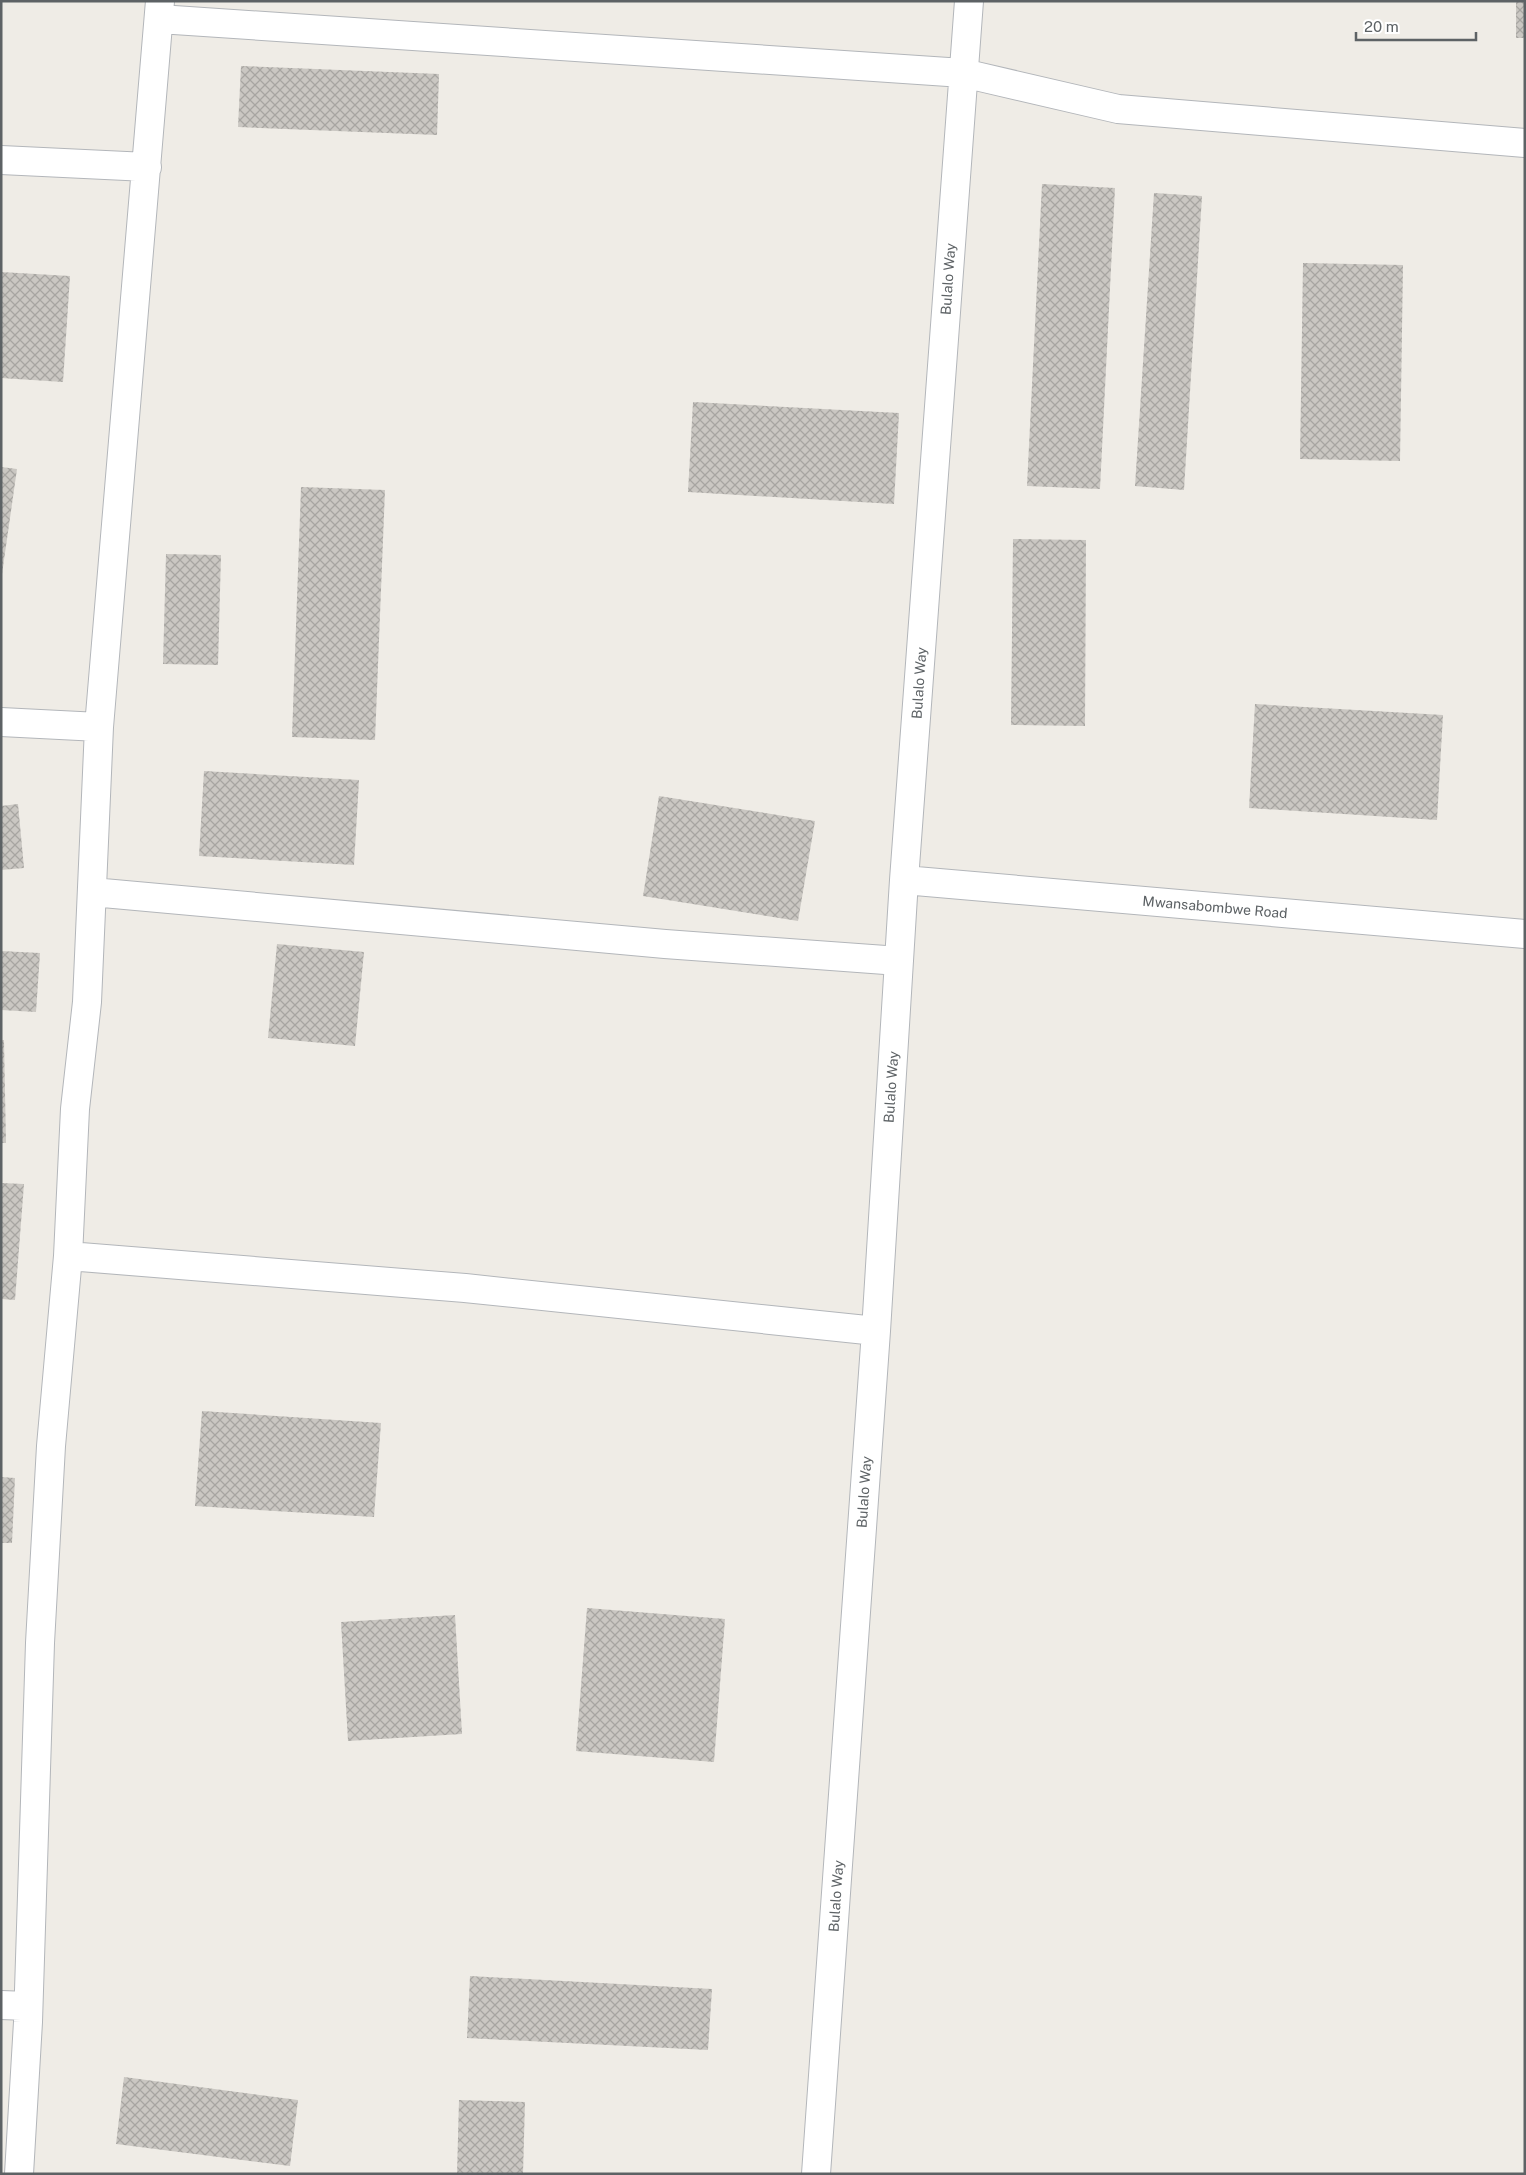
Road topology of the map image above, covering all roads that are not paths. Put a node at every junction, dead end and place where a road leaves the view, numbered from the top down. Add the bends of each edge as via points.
1 (969, 1) edge
2 (159, 10) edge
3 (963, 73) junction
4 (1525, 143) edge
5 (1, 160) edge
6 (147, 167) junction
7 (1, 722) edge
8 (100, 727) junction
9 (904, 880) junction
10 (92, 892) junction
11 (1525, 934) edge
12 (899, 961) junction
13 (68, 1256) junction
14 (876, 1331) junction
15 (1, 2004) edge
16 (28, 2006) junction
17 (19, 2174) edge
18 (816, 2174) edge

1 - 3 street, Bulalo Way
2 - 3 street
2 - 6 street
3 - 4 street via 1118,109
3 - 9 street, Bulalo Way
5 - 6 street
6 - 8 street
7 - 8 street
8 - 10 street
9 - 11 street, Mwansabombwe Road
9 - 12 street, Bulalo Way
10 - 12 street via 665,944
10 - 13 street via 87,1002 75,1109
12 - 14 street, Bulalo Way
13 - 14 street via 465,1288
13 - 16 street via 50,1446
14 - 18 street, Bulalo Way
15 - 16 street
16 - 17 street

